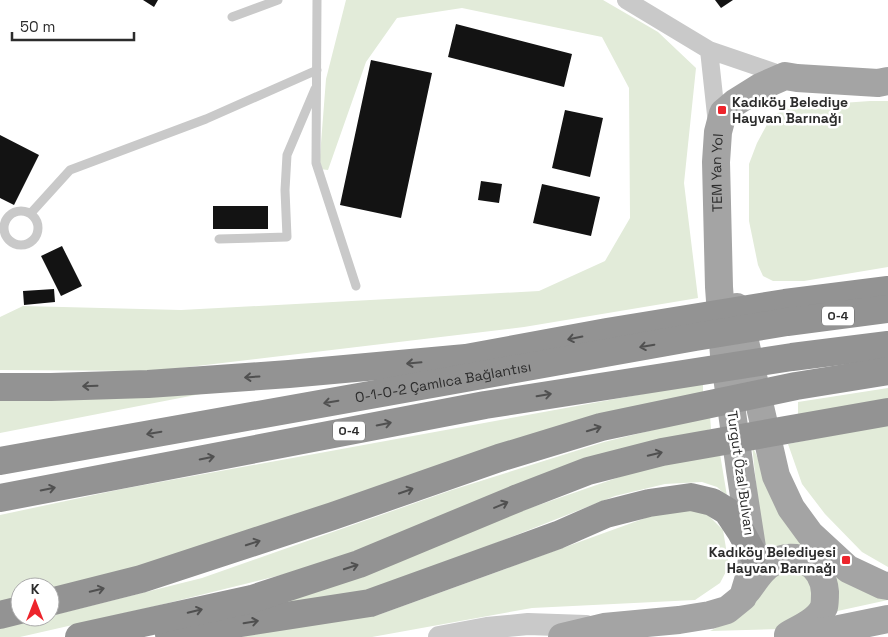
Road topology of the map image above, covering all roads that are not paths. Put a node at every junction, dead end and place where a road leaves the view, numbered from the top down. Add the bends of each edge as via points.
1 (278, 0) edge
2 (317, 0) edge
3 (626, 0) edge
4 (232, 17) dead end
5 (709, 50) junction
6 (317, 70) junction
7 (785, 76) junction
8 (883, 82) edge
9 (317, 85) junction
10 (718, 132) junction
11 (31, 213) junction
12 (718, 220) junction
13 (2, 226) edge
14 (219, 239) dead end
15 (356, 286) dead end
16 (888, 290) edge
17 (888, 309) edge
18 (786, 313) junction
19 (693, 328) junction
20 (888, 345) edge
21 (888, 371) edge
22 (0, 387) edge
23 (888, 412) edge
24 (0, 461) edge
25 (0, 498) edge
26 (753, 554) junction
27 (888, 586) edge
28 (743, 596) junction
29 (60, 599) edge
30 (888, 619) edge
31 (604, 627) junction
32 (780, 636) edge
33 (79, 637) edge
34 (151, 637) edge
35 (440, 637) edge
36 (562, 637) edge

1 - 4 lane
2 - 6 lane
3 - 5 street
5 - 7 street
5 - 10 street
6 - 9 lane
6 - 11 lane via 206,119 70,170
7 - 8 main road
7 - 10 main road, TEM Yan Yol via 736,102 723,114
9 - 14 lane via 287,155 287,237
9 - 15 lane via 316,163
10 - 12 main road, TEM Yan Yol
11 - 13 lane via 14,211
11 - 13 lane via 38,222 38,234 25,245 9,240
12 - 26 main road, Turgut Özal Bulvarı via 724,355
12 - 27 main road via 776,476 791,508 810,534 848,569
16 - 18 highway
17 - 18 highway, O-1-O-2 Çamlıca Bağlantısı / O-4
18 - 19 highway, O-1-O-2 Çamlıca Bağlantısı / O-4
19 -> 22 highway via 607,332 466,358 289,374 148,384
19 -> 24 highway, O-1-O-2 Çamlıca Bağlantısı / O-4 via 472,378
25 -> 20 highway, O-4 via 485,405
29 -> 21 highway via 141,579 499,458 592,430 796,386
33 -> 23 highway via 252,599 359,564 588,471 662,452
26 - 28 main road, Turgut Özal Bulvarı
34 -> 26 highway via 370,603 558,535 606,514 691,497 712,502 726,511
28 - 31 main road via 726,610 710,615
28 - 32 main road via 770,564 780,559 797,558 818,570 823,580 823,609 810,623
30 - 32 main road via 829,631
31 - 35 street via 528,624
31 - 36 main road

